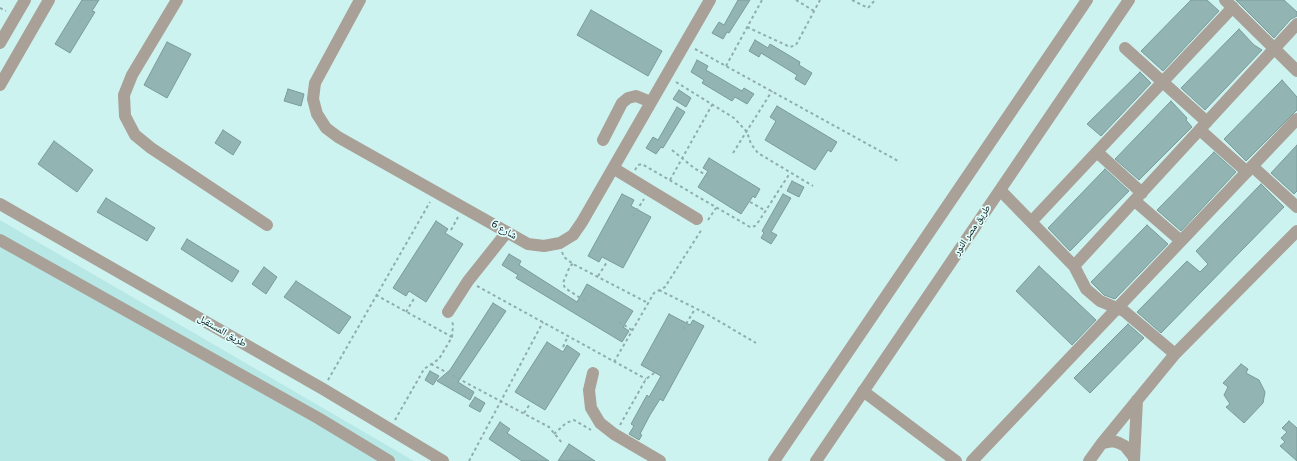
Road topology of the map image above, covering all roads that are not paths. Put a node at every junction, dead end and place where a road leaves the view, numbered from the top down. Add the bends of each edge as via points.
1 (25, 0) edge
2 (49, 0) edge
3 (177, 0) edge
4 (360, 0) edge
5 (710, 0) edge
6 (1087, 0) edge
7 (1129, 0) edge
8 (1229, 4) edge
9 (1297, 24) edge
10 (0, 44) edge
11 (1125, 48) dead end
12 (1274, 49) junction
13 (1297, 71) edge
14 (1162, 82) junction
15 (0, 85) edge
16 (651, 102) junction
17 (1297, 119) edge
18 (1203, 126) junction
19 (603, 140) dead end
20 (1097, 152) junction
21 (613, 168) junction
22 (1250, 169) junction
23 (1000, 190) junction
24 (1138, 197) junction
25 (0, 204) edge
26 (1297, 208) edge
27 (697, 219) dead end
28 (1031, 222) junction
29 (267, 225) dead end
30 (1297, 231) edge
31 (507, 232) junction
32 (0, 240) edge
33 (1181, 241) junction
34 (1074, 266) junction
35 (1117, 309) junction
36 (448, 312) road end
37 (1175, 354) junction
38 (593, 372) dead end
39 (863, 392) junction
40 (1137, 400) junction
41 (1102, 443) junction
42 (1133, 458) edge
43 (389, 461) edge
44 (443, 461) edge
45 (660, 461) edge
46 (774, 461) edge
47 (816, 461) edge
48 (956, 461) edge
49 (972, 461) edge
50 (1090, 461) edge

1 - 10 street
2 - 15 street
3 - 29 street via 132,75 124,95 125,116 135,135 151,148
4 - 31 street, شارع 6 via 315,83 313,99 317,114 326,128 338,137
5 - 16 street, شارع 6
6 - 46 street
7 - 23 street, طريق مصر النور
8 - 12 street
8 - 14 street
9 - 12 street
11 - 14 street
12 - 13 street
12 - 18 street
14 - 18 street
14 - 20 street
16 - 19 street via 636,96 628,98 622,103
16 - 21 street, شارع 6
17 - 22 street
18 - 22 street
18 - 24 street
20 - 24 street
20 - 28 street
21 - 27 street
21 - 31 street, شارع 6 via 573,235 560,243 544,246 528,244
22 - 26 street
22 - 33 street
23 - 28 street
23 - 39 street, طريق مصر النور
24 - 33 street
24 - 34 street
25 - 44 street, طريق المستقبل via 323,389
28 - 34 street
30 - 37 street
31 - 36 street via 468,281
32 - 43 street via 318,418
33 - 35 street
34 - 35 street via 1086,288 1100,301
35 - 37 street via 1124,311
35 - 49 street
37 - 40 street
38 - 45 street via 589,390 591,408 600,423
39 - 47 street, طريق مصر النور
39 - 48 street
40 - 41 street
40 - 42 street
41 - 42 street via 1119,443 1129,450
41 - 50 street

